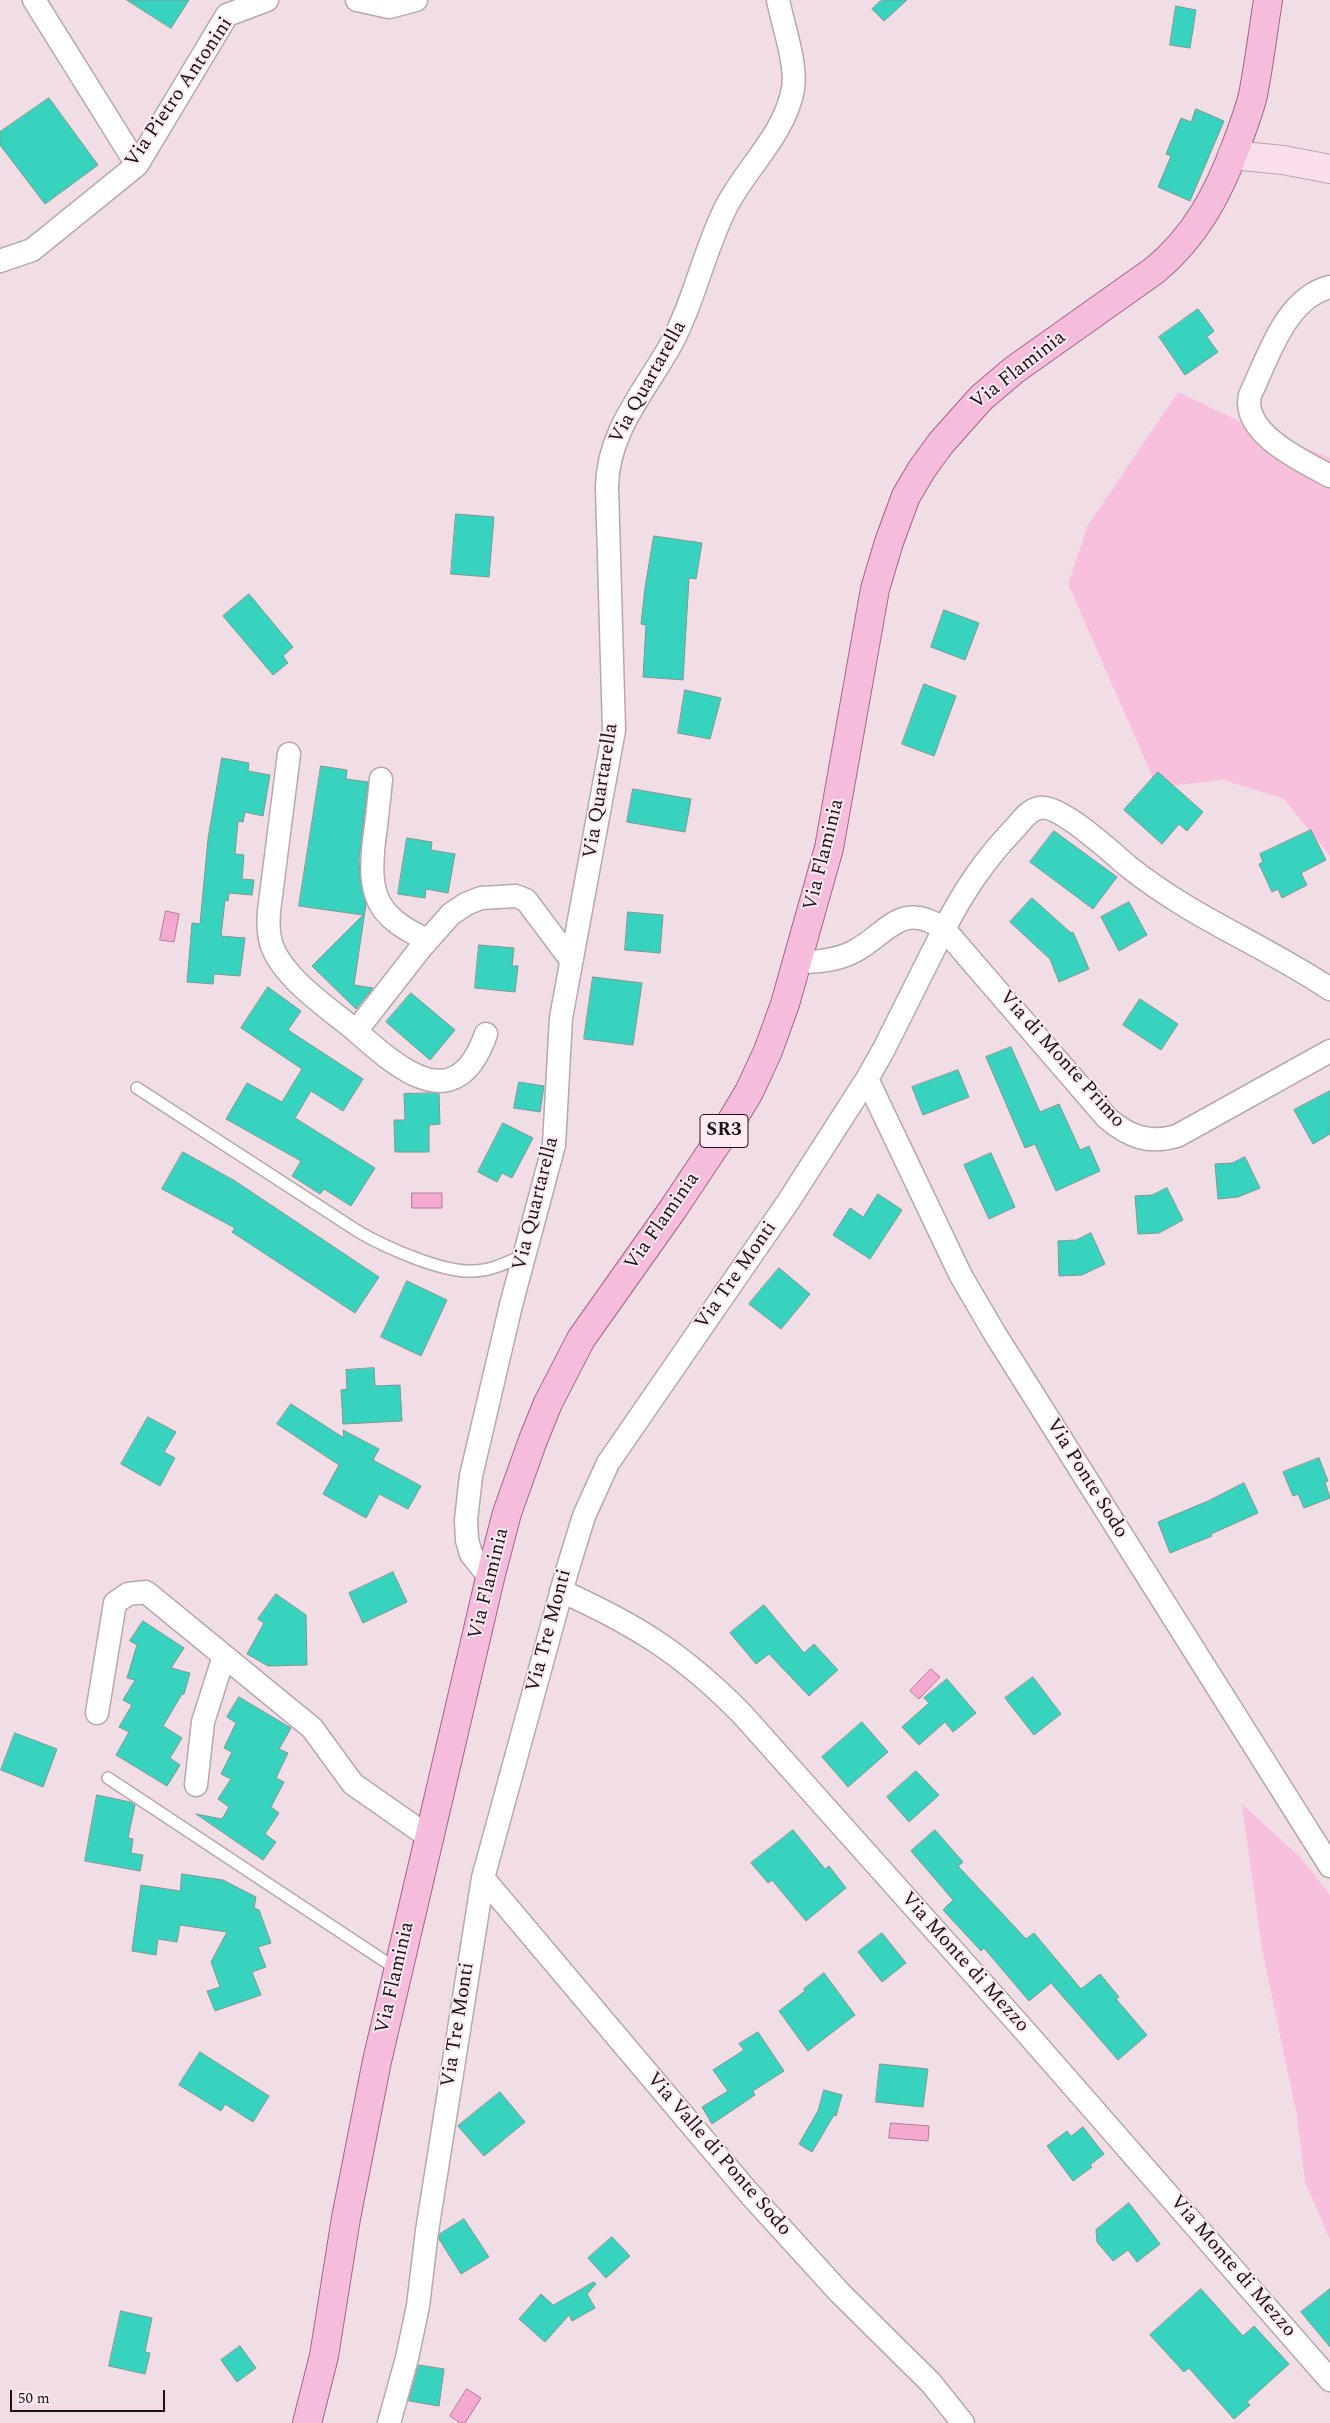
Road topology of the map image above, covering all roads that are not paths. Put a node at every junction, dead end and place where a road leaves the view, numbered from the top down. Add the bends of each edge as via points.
1 (34, 0) edge
2 (267, 0) edge
3 (357, 0) edge
4 (416, 0) edge
5 (778, 0) edge
6 (1268, 0) edge
7 (1232, 155) junction
8 (137, 165) junction
9 (1330, 169) edge
10 (0, 261) edge
11 (1330, 287) edge
12 (1330, 476) edge
13 (289, 754) dead end
14 (382, 779) dead end
15 (944, 929) junction
16 (427, 940) junction
17 (571, 960) junction
18 (796, 962) junction
19 (1330, 989) edge
20 (356, 1031) junction
21 (486, 1034) dead end
22 (1330, 1051) edge
23 (867, 1079) junction
24 (137, 1088) dead end
25 (524, 1256) junction
26 (490, 1578) junction
27 (561, 1591) junction
28 (224, 1656) junction
29 (97, 1713) dead end
30 (108, 1778) dead end
31 (196, 1785) dead end
32 (429, 1837) junction
33 (1330, 1866) edge
34 (482, 1878) junction
35 (398, 1970) junction
36 (1330, 2380) edge
37 (307, 2423) edge
38 (388, 2423) edge
39 (963, 2423) edge

1 - 8 street
2 - 8 street, Via Pietro Antonini via 227,15
3 - 4 street via 389,7
5 - 17 street, Via Quartarella via 794,82 788,107 726,208 686,316 624,420 609,459 607,488 614,730
6 - 7 main road, Via Flaminia / SR3 via 1253,97
7 - 9 main road
7 - 18 main road, Via Flaminia / SR3 via 1195,229 1170,257 986,393 941,443 913,483 896,520 875,588 834,825
8 - 10 street, Via Pietro Antonini via 32,250
11 - 12 street via 1315,293 1289,317 1250,395 1249,408 1252,420 1262,432
13 - 20 street via 269,911 270,937 287,970
14 - 16 street via 372,864 375,895 394,920
15 - 18 street via 928,921 906,918 892,923 843,957
15 - 19 street, Via Tre Monti via 982,864 1027,814 1041,807 1059,813 1176,901
15 - 22 street, Via di Monte Primo via 1107,1118 1138,1138 1166,1139 1183,1133
15 - 23 street, Via Tre Monti
16 - 17 street via 445,919 466,904 489,896 516,896 530,904
16 - 20 street
17 - 25 street, Via Quartarella via 558,1042 555,1139
18 - 26 main road, Via Flaminia / SR3 via 777,1027 749,1092 673,1209 588,1327 556,1388 507,1513
20 - 21 street via 400,1068 436,1080 465,1072 477,1057
23 - 27 street, Via Tre Monti via 788,1202 608,1464 584,1516
23 - 33 street, Via Ponte Sodo via 940,1233 995,1334
24 - 25 lane via 359,1232 388,1247 466,1271 490,1268
25 - 26 street, Via Quartarella via 471,1476 467,1511 466,1534 471,1554
26 - 32 main road, Via Flaminia / SR3
27 - 34 street, Via Tre Monti
27 - 36 street, Via Monte di Mezzo via 657,1641 692,1667 742,1714
28 - 29 street via 146,1592 128,1594 115,1603
28 - 31 street via 203,1722
28 - 32 street via 312,1728 352,1784
30 - 35 lane
32 - 35 main road, Via Flaminia / SR3
34 - 38 street, Via Tre Monti via 418,2306
34 - 39 street, Via Valle di Ponte Sodo via 748,2192 840,2293 931,2382
35 - 37 main road, Via Flaminia / SR3 via 366,2114 324,2356

